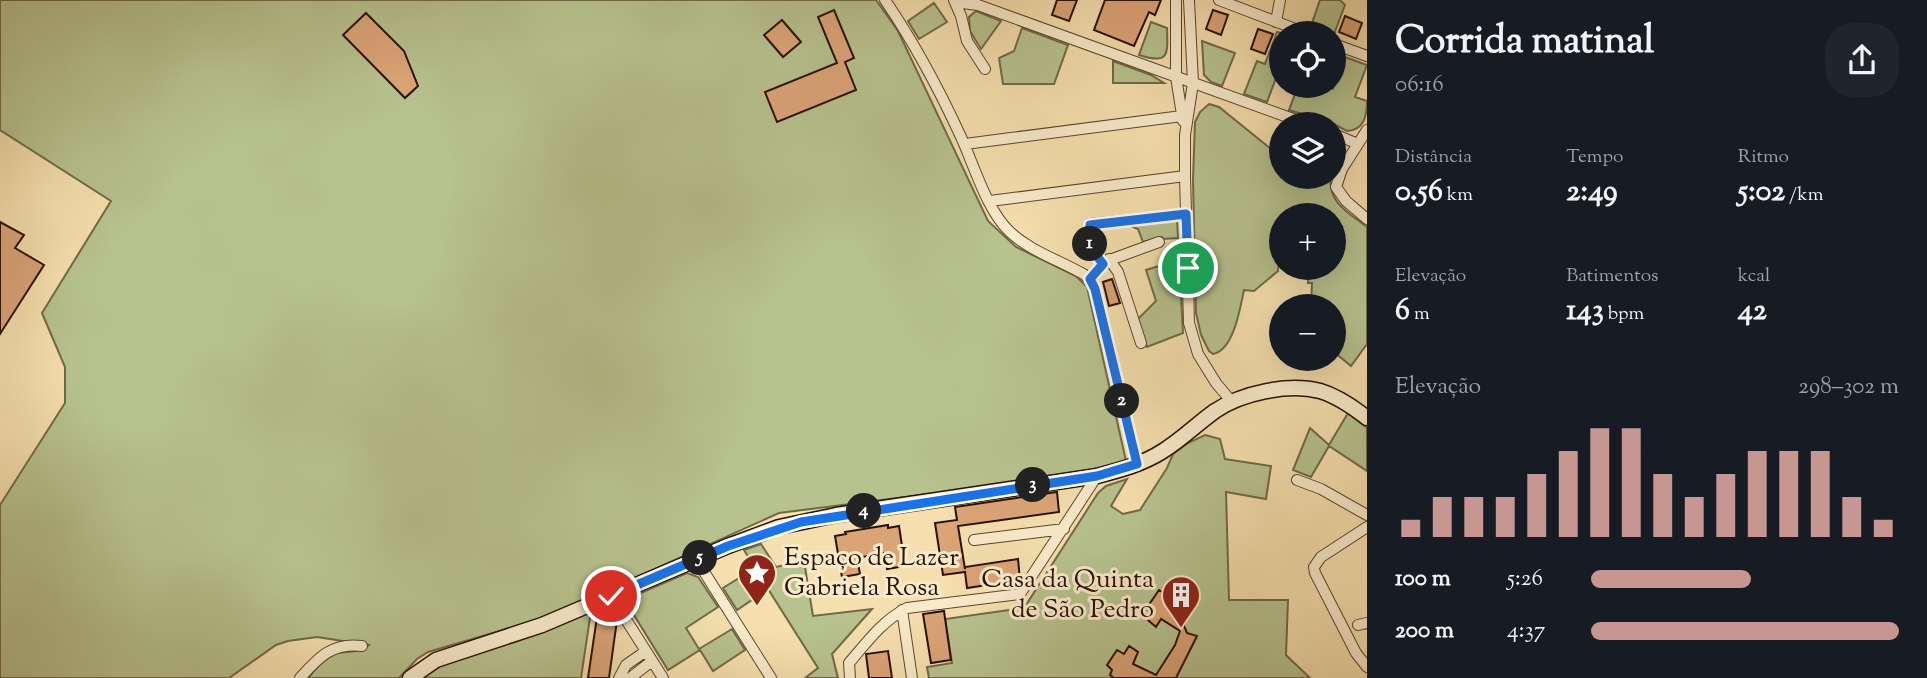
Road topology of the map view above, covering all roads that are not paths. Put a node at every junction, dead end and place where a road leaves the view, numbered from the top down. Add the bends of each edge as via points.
1 (885, 0) edge
2 (1176, 0) edge
3 (1189, 0) edge
4 (1219, 0) edge
5 (1280, 0) edge
6 (954, 1) edge
7 (1273, 21) edge
8 (1276, 21) edge
9 (1346, 48) edge
10 (1367, 56) edge
11 (985, 69) dead end
12 (1176, 77) junction
13 (1193, 83) junction
14 (1274, 112) edge
15 (1182, 116) junction
16 (1367, 130) edge
17 (1185, 135) junction
18 (1346, 139) edge
19 (965, 144) junction
20 (1358, 144) junction
21 (1185, 176) junction
22 (990, 201) junction
23 (1186, 214) junction
24 (1367, 219) edge
25 (1159, 242) dead end
26 (1106, 262) junction
27 (1090, 279) junction
28 (1141, 343) dead end
29 (1232, 401) junction
30 (1367, 418) edge
31 (1137, 464) junction
32 (1097, 476) junction
33 (1297, 480) dead end
34 (1367, 515) edge
35 (1367, 528) edge
36 (1064, 529) junction
37 (974, 540) dead end
38 (696, 559) junction
39 (611, 596) junction
40 (902, 610) junction
41 (362, 646) dead end
42 (646, 651) junction
43 (652, 661) junction
44 (1367, 667) edge
45 (300, 678) edge
46 (410, 678) edge
47 (619, 678) edge
48 (630, 678) edge
49 (663, 678) edge
50 (771, 678) edge
51 (850, 678) edge
52 (912, 678) edge

1 - 19 street via 923,59
2 - 12 street
3 - 13 street
4 - 7 street
5 - 8 street
6 - 11 street via 966,39
6 - 12 street via 978,5
9 - 10 street
12 - 13 street
12 - 15 street
13 - 14 street
13 - 17 street
15 - 17 street
15 - 19 street
16 - 20 street
17 - 21 street
18 - 20 street
19 - 22 street
20 - 24 street via 1336,187
21 - 22 street
21 - 23 street
22 - 27 street via 1010,232
23 - 26 street via 1090,225 1090,247
23 - 29 street via 1189,323 1198,354
25 - 26 street
26 - 27 street
26 - 28 street via 1118,272
27 - 31 street
29 - 30 main road via 1279,390 1318,391
29 - 31 main road via 1163,451
31 - 32 main road
32 - 36 street
32 - 38 main road via 801,522
33 - 34 street
35 - 44 street via 1321,557 1314,567
36 - 37 street
36 - 40 street via 1020,594
38 - 39 main road
38 - 50 street
39 - 42 street
39 - 46 main road via 523,632 436,660
40 - 51 street via 880,626 849,663
40 - 52 street
41 - 45 street via 332,649
42 - 43 street
42 - 47 street via 626,666
43 - 48 street
43 - 49 street

